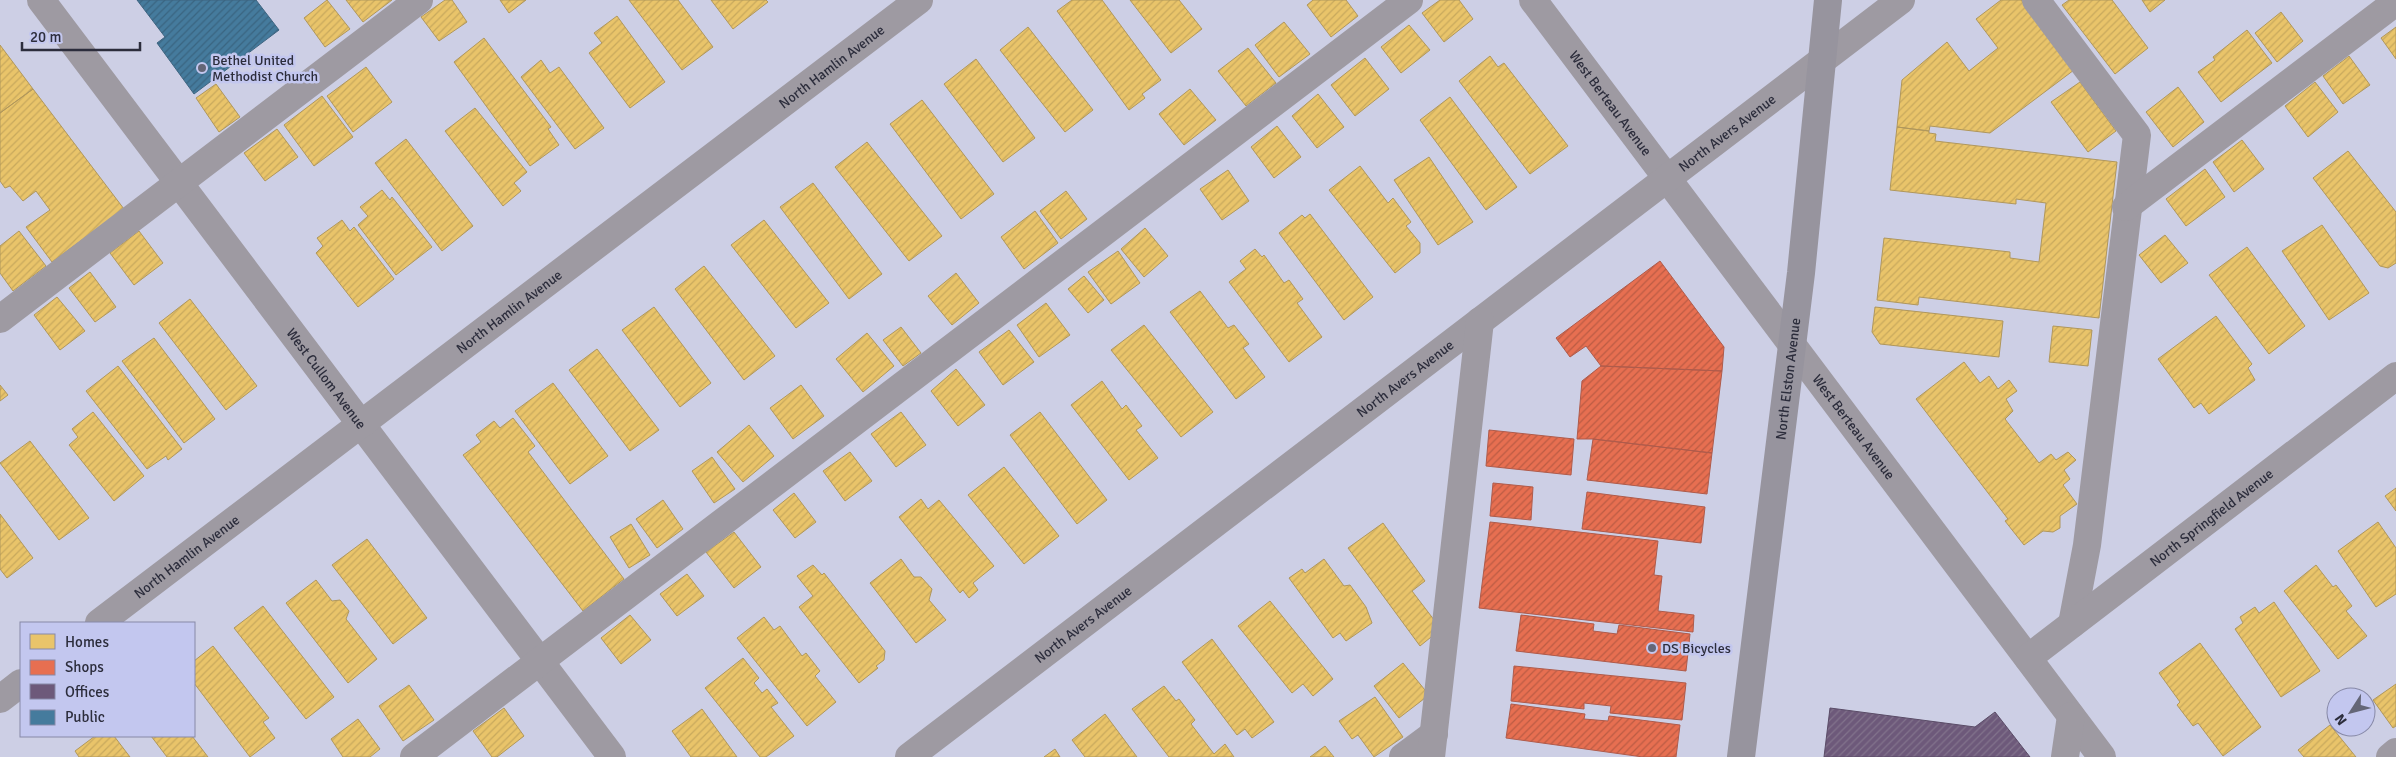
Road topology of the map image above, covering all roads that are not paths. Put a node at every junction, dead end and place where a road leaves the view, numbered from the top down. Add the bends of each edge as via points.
1 (41, 0) edge
2 (418, 0) edge
3 (919, 0) edge
4 (1409, 0) edge
5 (1532, 0) edge
6 (1828, 0) edge
7 (1901, 0) edge
8 (2036, 0) edge
9 (2396, 2) edge
10 (1821, 59) junction
11 (1667, 179) junction
12 (178, 182) junction
13 (2126, 207) junction
14 (0, 319) edge
15 (1480, 322) junction
16 (1791, 344) junction
17 (2396, 376) edge
18 (361, 424) junction
19 (100, 622) edge
20 (2072, 624) junction
21 (2028, 658) junction
22 (540, 660) junction
23 (20, 684) edge
24 (0, 699) edge
25 (2071, 716) junction
26 (1432, 746) edge
27 (2396, 752) edge
28 (414, 757) edge
29 (612, 757) edge
30 (909, 757) edge
31 (1403, 757) edge
32 (1741, 757) edge
33 (2065, 757) edge
34 (2102, 757) edge
35 (2390, 757) edge

1 - 12 street, West Cullom Avenue
2 - 12 street
3 - 18 street, North Hamlin Avenue
4 - 22 street
5 - 11 street, West Berteau Avenue
6 - 10 main road, North Elston Avenue
7 - 10 street, North Avers Avenue
8 - 13 street via 2137,135
9 - 13 street
10 - 11 street, North Avers Avenue
10 - 16 main road, North Elston Avenue via 1801,273
11 - 15 street, North Avers Avenue
11 - 16 street, West Berteau Avenue
12 - 14 street
12 - 18 street, West Cullom Avenue
13 - 20 street via 2087,545
15 - 26 street
15 - 30 street, North Avers Avenue
16 - 21 street, West Berteau Avenue
16 - 32 main road, North Elston Avenue
17 - 20 street, North Springfield Avenue
18 - 19 street, North Hamlin Avenue
18 - 22 street, West Cullom Avenue
20 - 21 street, North Springfield Avenue
21 - 25 street, West Berteau Avenue
22 - 28 street
22 - 29 street, West Cullom Avenue
23 - 24 street
25 - 33 street
25 - 34 street, West Berteau Avenue
26 - 31 street
27 - 35 street

